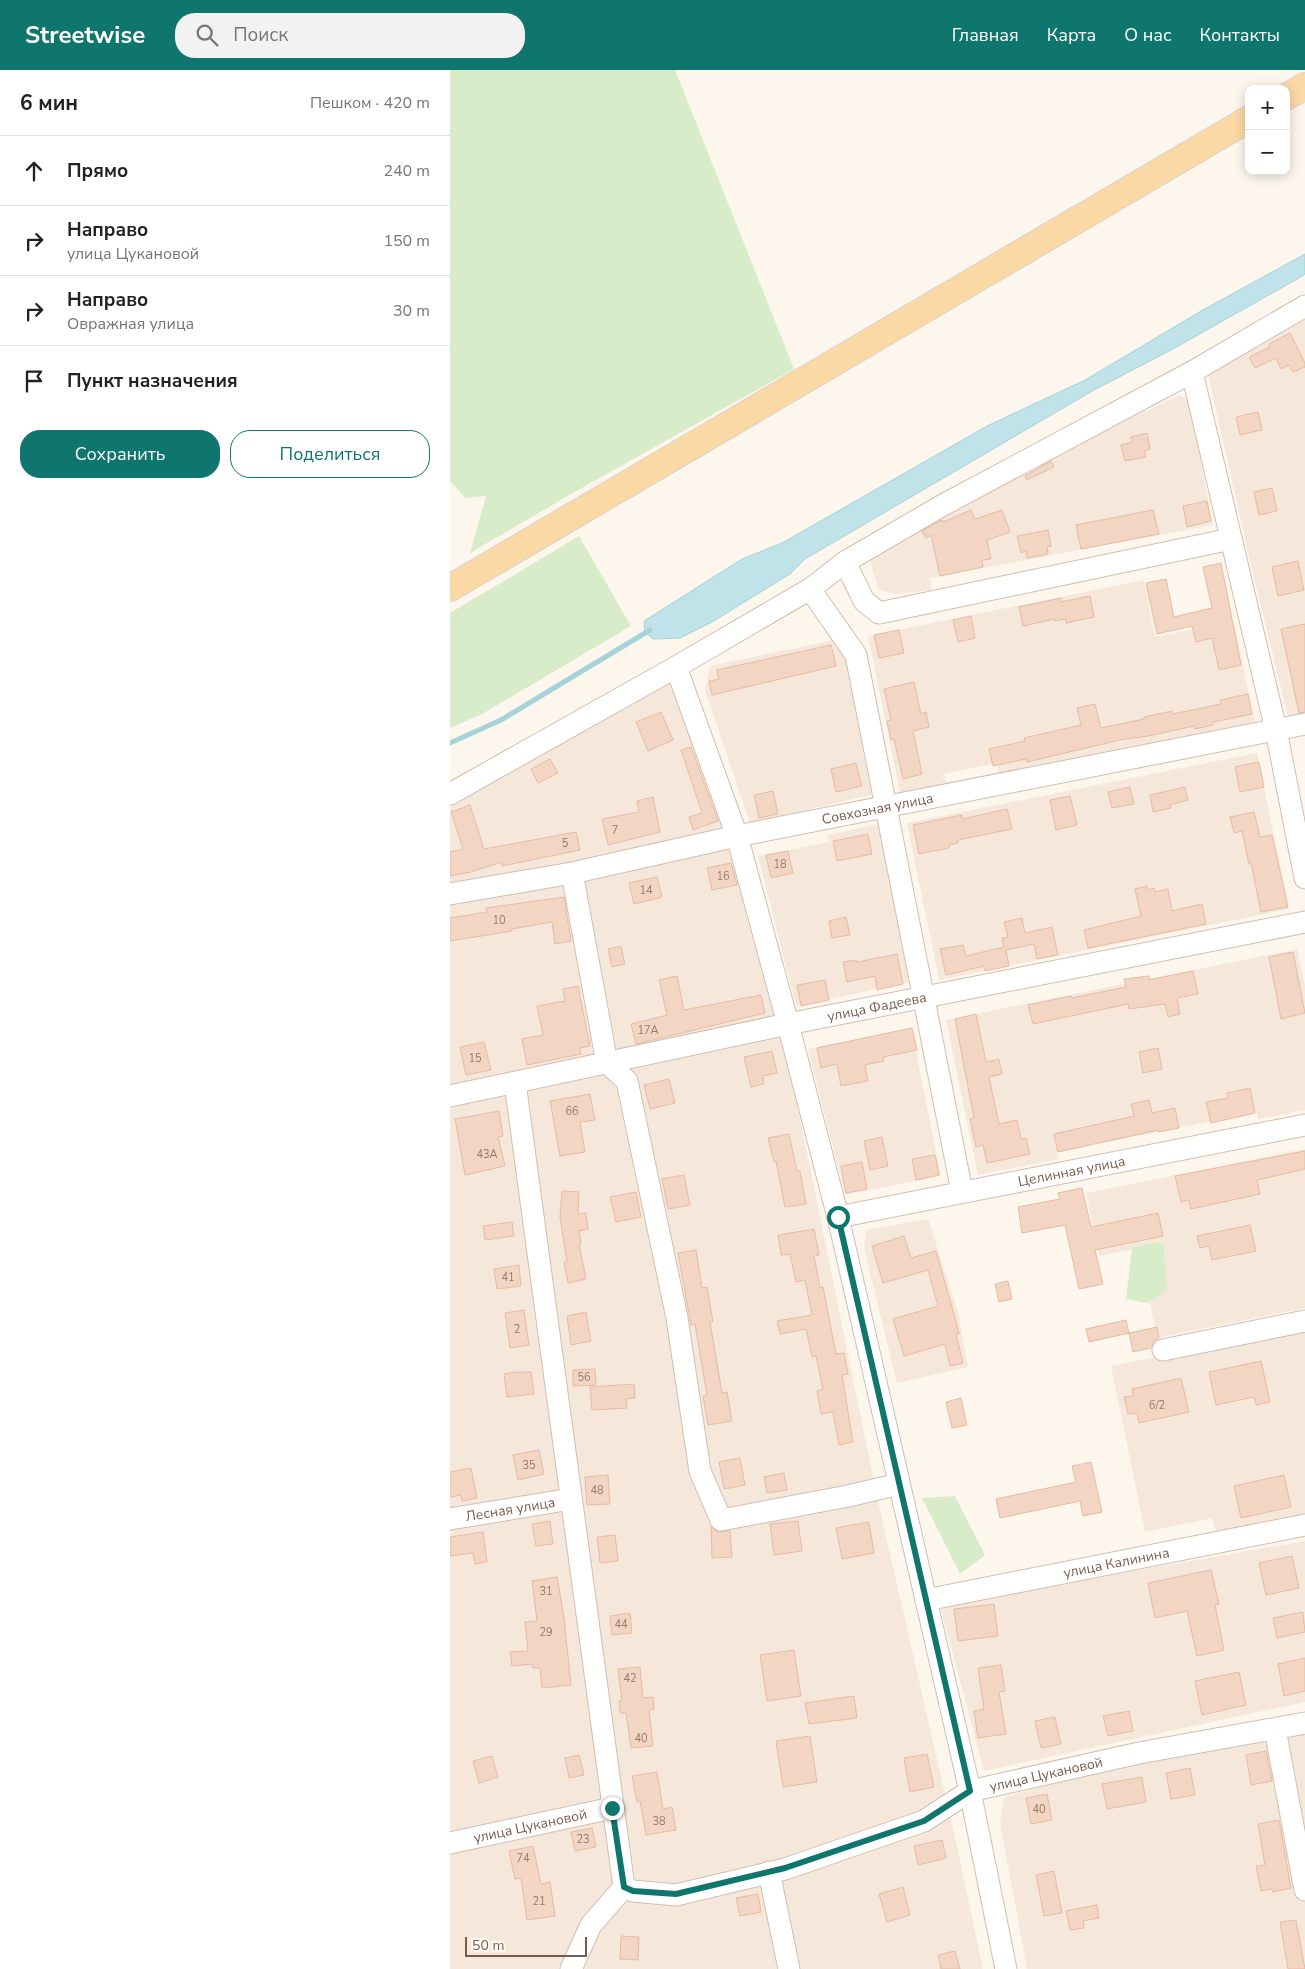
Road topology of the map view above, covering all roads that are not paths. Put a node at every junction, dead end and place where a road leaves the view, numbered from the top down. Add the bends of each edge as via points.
1 (1305, 86) edge
2 (1290, 95) edge
3 (1245, 121) edge
4 (1305, 306) edge
5 (1192, 372) junction
6 (1232, 539) junction
7 (845, 562) junction
8 (450, 588) edge
9 (810, 589) junction
10 (676, 667) junction
11 (1305, 724) edge
12 (1276, 730) junction
13 (450, 794) edge
14 (886, 807) junction
15 (737, 836) junction
16 (572, 873) junction
17 (1305, 878) edge
18 (450, 894) edge
19 (1305, 922) edge
20 (923, 997) junction
21 (788, 1024) junction
22 (607, 1063) junction
23 (515, 1083) junction
24 (450, 1096) edge
25 (1305, 1125) edge
26 (962, 1192) junction
27 (838, 1217) junction
28 (1305, 1322) edge
29 (1163, 1350) dead end
30 (899, 1484) junction
31 (571, 1499) junction
32 (450, 1519) edge
33 (1305, 1524) edge
34 (926, 1600) junction
35 (1305, 1723) edge
36 (1275, 1730) junction
37 (970, 1791) junction
38 (612, 1808) junction
39 (450, 1843) edge
40 (770, 1872) junction
41 (624, 1887) junction
42 (1305, 1890) edge
43 (571, 1969) edge
44 (790, 1969) edge
45 (1006, 1969) edge

1 - 2 main road
3 - 8 main road
4 - 5 street
5 - 6 street
5 - 7 street via 943,505
6 - 7 street via 879,613 864,601
6 - 12 street
7 - 9 street
9 - 10 street
9 - 14 street via 856,656
10 - 13 street
10 - 15 street
11 - 12 street, Совхозная улица
12 - 14 street, Совхозная улица
12 - 17 street
14 - 15 street, Совхозная улица
14 - 20 street
15 - 16 street, Совхозная улица
15 - 21 street
16 - 18 street, Совхозная улица
16 - 22 street
19 - 20 street, улица Фадеева
20 - 21 street, улица Фадеева
20 - 26 street
21 - 22 street, улица Фадеева
21 - 27 street
22 - 23 street, улица Фадеева
22 - 30 street via 627,1081 677,1318 700,1471 722,1520
23 - 24 street, улица Фадеева
23 - 31 street
25 - 26 street, Целинная улица
26 - 27 street, Целинная улица
27 - 30 street
28 - 29 street
30 - 34 street
31 - 32 street, Лесная улица
31 - 38 street
33 - 34 street, улица Калинина
34 - 37 street
35 - 36 street, улица Цукановой
36 - 37 street, улица Цукановой via 1139,1753
36 - 42 street
37 - 40 street, улица Цукановой via 924,1821
37 - 45 street
38 - 39 street, улица Цукановой
38 - 41 street
40 - 41 street, улица Цукановой via 676,1894 633,1891
40 - 44 street
41 - 43 street via 591,1925

